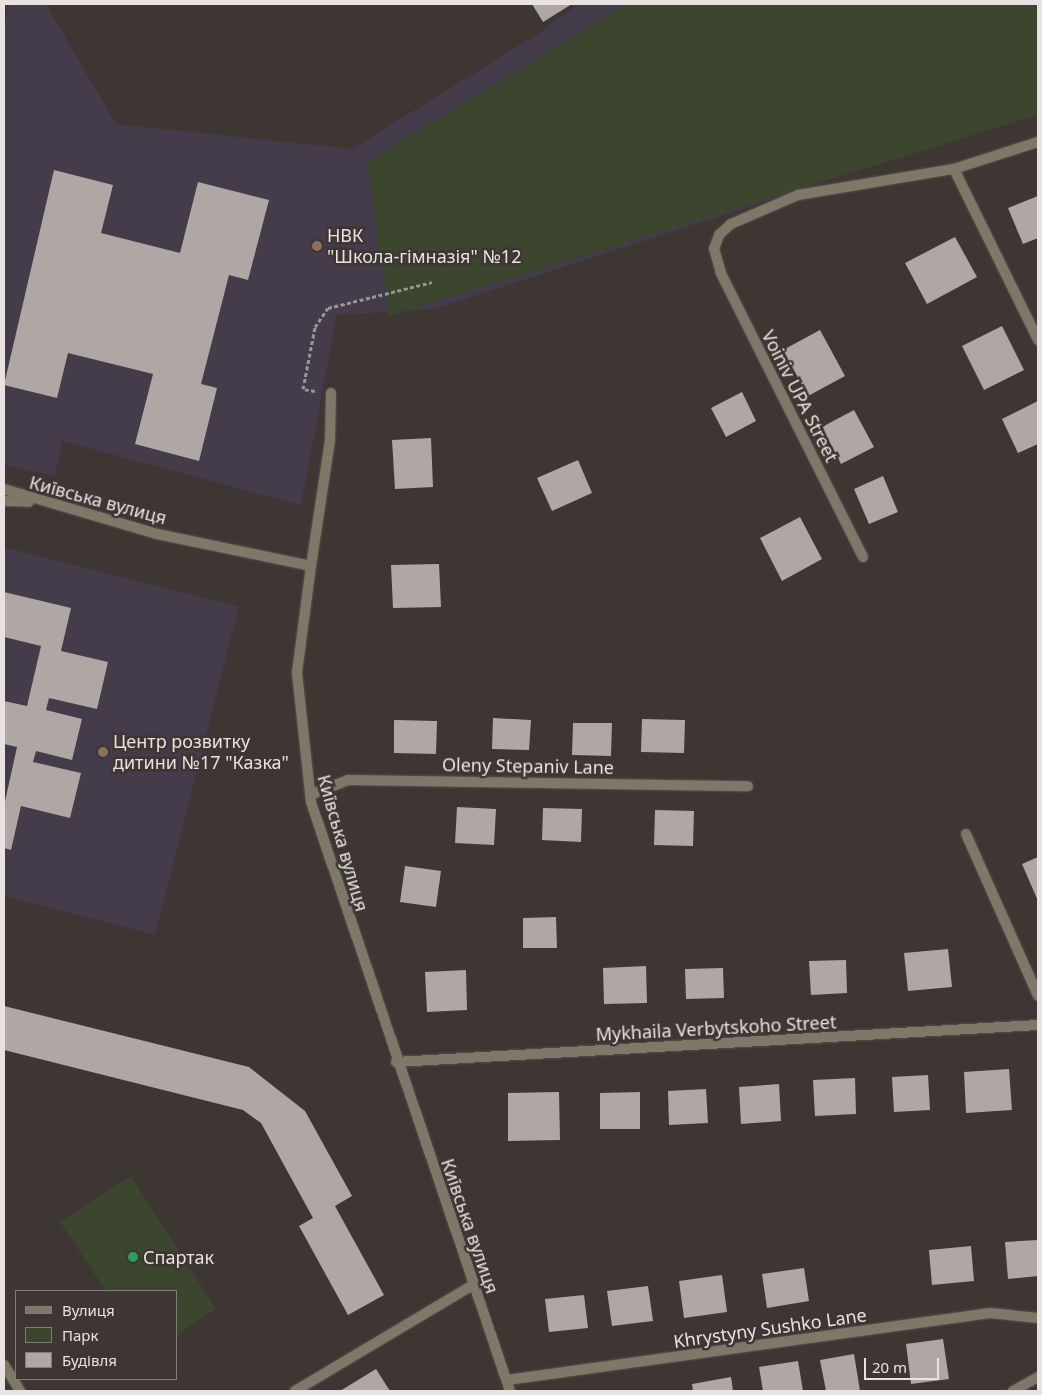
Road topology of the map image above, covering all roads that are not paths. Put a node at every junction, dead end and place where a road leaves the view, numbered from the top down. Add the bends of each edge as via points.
1 (1038, 142) edge
2 (954, 169) junction
3 (1038, 340) edge
4 (331, 393) road end
5 (4, 489) edge
6 (4, 500) edge
7 (42, 502) junction
8 (863, 557) dead end
9 (311, 566) junction
10 (748, 786) dead end
11 (310, 795) junction
12 (966, 834) dead end
13 (1038, 996) edge
14 (1038, 1025) edge
15 (396, 1062) junction
16 (474, 1285) junction
17 (1038, 1318) edge
18 (4, 1364) edge
19 (1038, 1377) edge
20 (507, 1380) junction
21 (20, 1391) edge
22 (295, 1391) edge
23 (510, 1391) edge
24 (1013, 1391) edge

1 - 2 street
2 - 3 street
2 - 8 street, Voiniv UPA Street via 792,197 731,224 719,235 714,249 721,274
4 - 9 street via 330,440
5 - 7 street, Київська вулиця
6 - 7 street
7 - 9 street, Київська вулиця via 157,534
9 - 11 street, Київська вулиця via 297,673
10 - 11 street, Oleny Stepaniv Lane via 348,780
11 - 15 street, Київська вулиця
12 - 13 street
14 - 15 street, Mykhaila Verbytskoho Street
15 - 16 street, Київська вулиця
16 - 20 street, Київська вулиця
16 - 22 street
17 - 20 street, Khrystyny Sushko Lane via 990,1313
18 - 21 street
19 - 24 street
20 - 23 street, Київська вулиця

